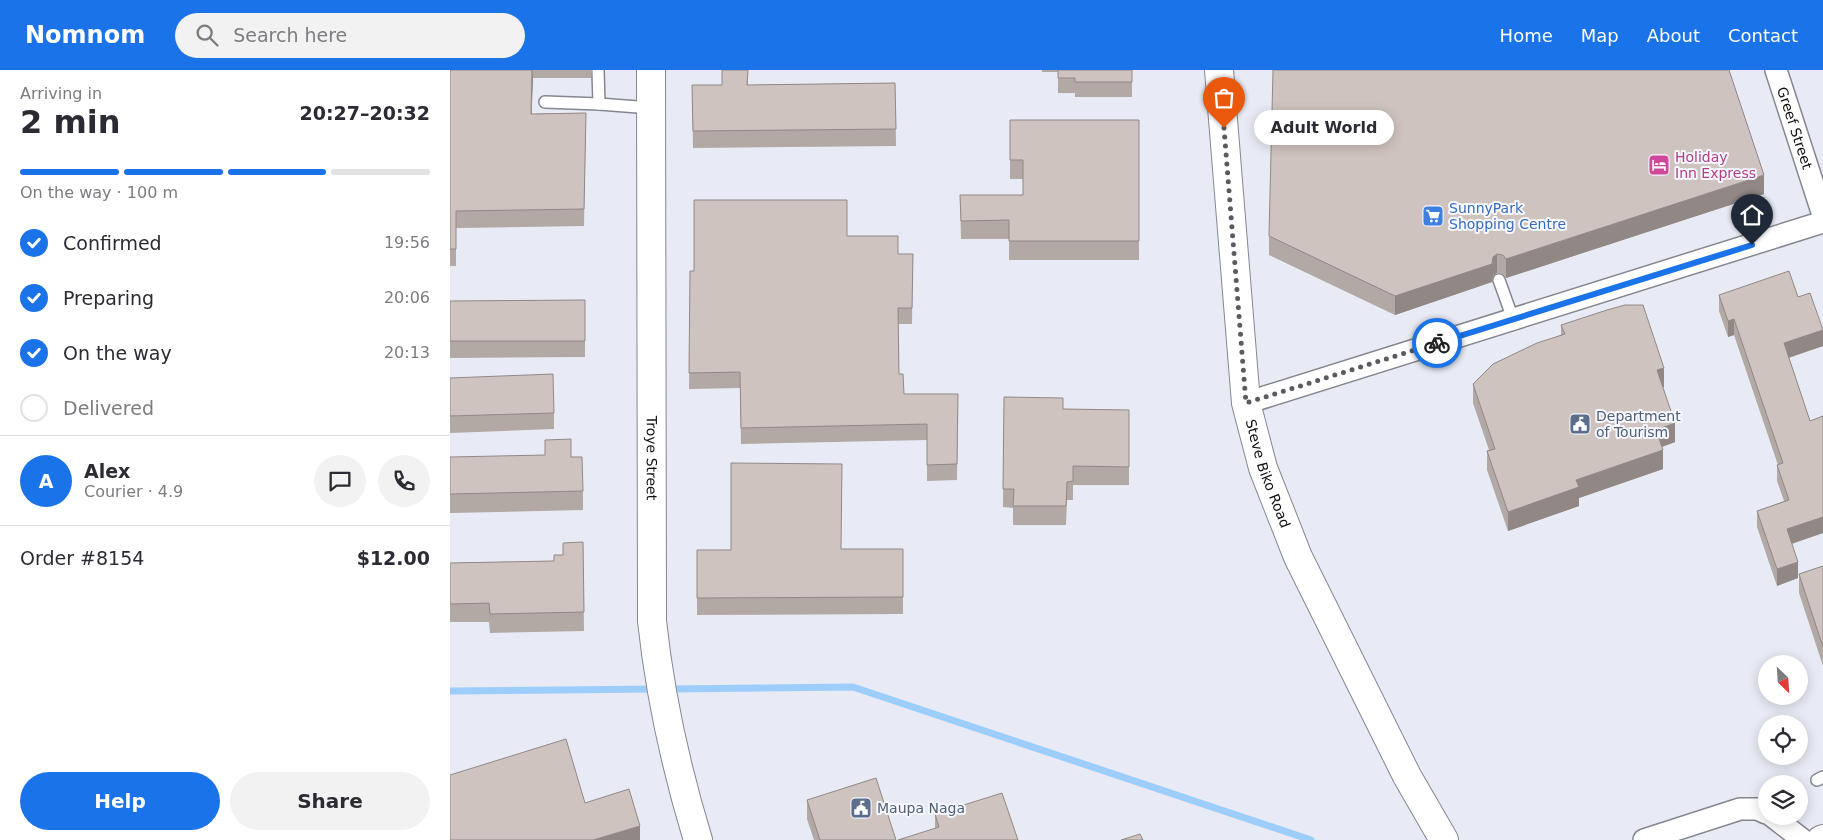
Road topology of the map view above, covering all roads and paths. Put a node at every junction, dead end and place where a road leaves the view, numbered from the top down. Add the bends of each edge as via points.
1 (598, 70) edge
2 (651, 70) edge
3 (1219, 70) edge
4 (1776, 70) edge
5 (545, 102) dead end
6 (599, 104) junction
7 (651, 108) junction
8 (1823, 215) edge
9 (1823, 222) edge
10 (1499, 280) dead end
11 (1513, 319) junction
12 (1246, 403) junction
13 (1758, 809) edge
14 (1784, 825) edge
15 (698, 840) edge
16 (1444, 840) edge
17 (1644, 840) edge
18 (1803, 840) edge

1 - 6 lane
2 - 7 main road, Troye Street
3 - 12 main road, Steve Biko Road
4 - 8 street, Greef Street
5 - 6 lane
6 - 7 lane
7 - 15 main road, Troye Street via 652,621 666,722
9 - 11 street
10 - 11 lane
11 - 12 street
12 - 16 main road, Steve Biko Road via 1263,468 1298,558 1406,776
13 - 17 street via 1740,809
14 - 18 street

